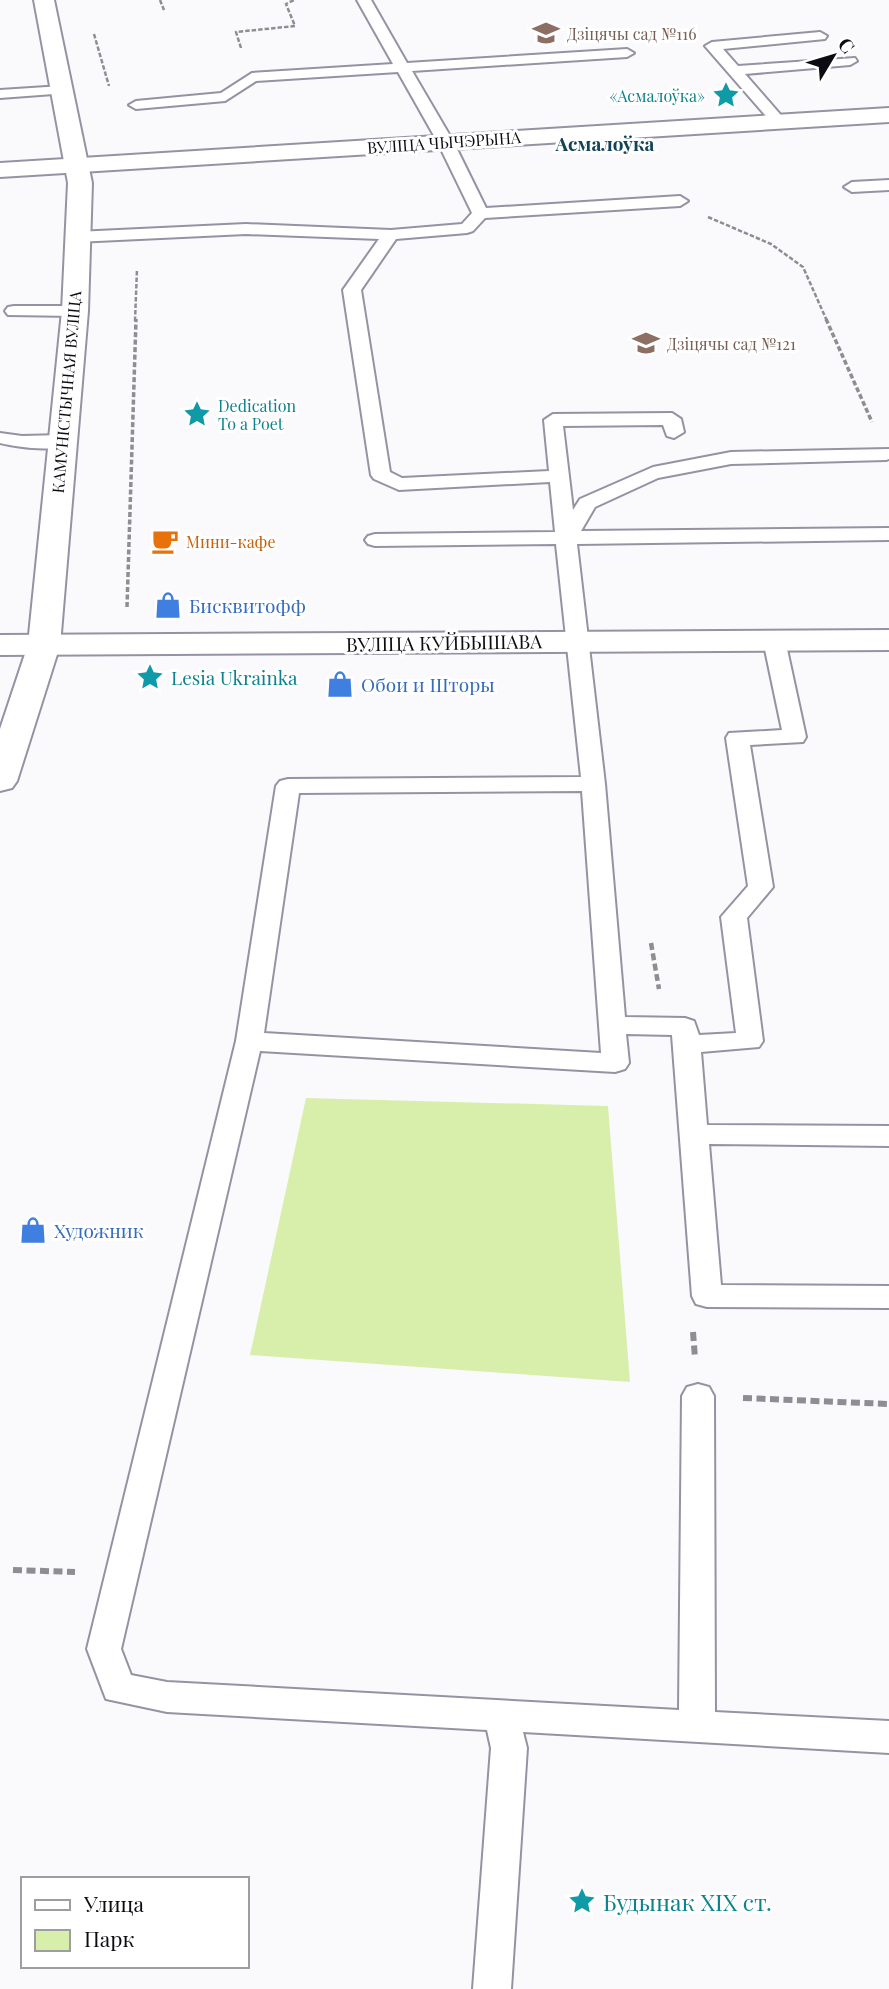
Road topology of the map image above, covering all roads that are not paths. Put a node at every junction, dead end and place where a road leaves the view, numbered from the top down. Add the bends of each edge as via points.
1 (44, 0) edge
2 (364, 0) edge
3 (820, 36) dead end
4 (627, 53) dead end
5 (850, 61) dead end
6 (404, 67) junction
7 (735, 71) junction
8 (62, 90) junction
9 (0, 94) edge
10 (136, 104) dead end
11 (889, 114) edge
12 (778, 121) junction
13 (445, 141) junction
14 (78, 166) junction
15 (0, 170) edge
16 (889, 185) edge
17 (852, 187) dead end
18 (680, 201) road end
19 (480, 213) junction
20 (391, 235) junction
21 (76, 237) junction
22 (14, 311) dead end
23 (75, 311) junction
24 (674, 432) dead end
25 (2, 438) dead end
26 (62, 441) junction
27 (886, 454) road end
28 (560, 476) junction
29 (889, 534) edge
30 (567, 538) junction
31 (375, 540) dead end
32 (578, 640) junction
33 (774, 640) junction
34 (889, 640) edge
35 (0, 645) edge
36 (44, 645) junction
37 (0, 781) edge
38 (593, 784) junction
39 (612, 1025) junction
40 (249, 1041) junction
41 (686, 1044) junction
42 (694, 1134) junction
43 (889, 1136) edge
44 (889, 1297) edge
45 (698, 1396) dead end
46 (501, 1717) junction
47 (697, 1728) junction
48 (889, 1737) edge
49 (492, 1989) edge

1 - 8 street, КАМУНІСТЫЧНАЯ ВУЛІЦА
2 - 6 lane
3 - 7 lane via 712,46
4 - 6 lane
5 - 7 lane
6 - 10 lane via 252,77 225,97
6 - 13 lane
7 - 12 lane
8 - 9 lane
8 - 14 street, КАМУНІСТЫЧНАЯ ВУЛІЦА
11 - 12 street, ВУЛІЦА ЧЫЧЭРЫНА
12 - 13 street, ВУЛІЦА ЧЫЧЭРЫНА
13 - 14 street, ВУЛІЦА ЧЫЧЭРЫНА
13 - 19 lane
14 - 15 street, ВУЛІЦА ЧЫЧЭРЫНА
14 - 21 street, КАМУНІСТЫЧНАЯ ВУЛІЦА
16 - 17 lane
18 - 19 lane
19 - 20 lane via 467,228
20 - 21 lane via 246,229
20 - 28 lane via 352,290 381,475 399,484
21 - 23 street, КАМУНІСТЫЧНАЯ ВУЛІЦА
22 - 23 lane
23 - 26 street, КАМУНІСТЫЧНАЯ ВУЛІЦА
24 - 28 lane via 672,419 553,420
25 - 26 lane
26 - 36 street, КАМУНІСТЫЧНАЯ ВУЛІЦА
27 - 30 lane via 731,458 653,473 587,503
28 - 30 lane
29 - 30 lane
30 - 31 lane
30 - 32 lane
32 - 33 street, ВУЛІЦА КУЙБЫШАВА
32 - 36 street, ВУЛІЦА КУЙБЫШАВА
32 - 38 lane
33 - 34 street, ВУЛІЦА КУЙБЫШАВА
33 - 41 lane via 795,737 737,738 761,887 734,916 750,1041
35 - 36 street, ВУЛІЦА КУЙБЫШАВА
36 - 37 street, КАМУНІСТЫЧНАЯ ВУЛІЦА
38 - 39 lane
38 - 40 lane via 288,786
39 - 40 lane via 615,1063
39 - 41 lane via 685,1027
40 - 46 lane via 104,1649 118,1688 167,1697
41 - 42 lane
42 - 43 lane
42 - 44 lane via 707,1296
45 - 47 lane
46 - 47 lane
46 - 49 lane via 509,1748
47 - 48 lane

